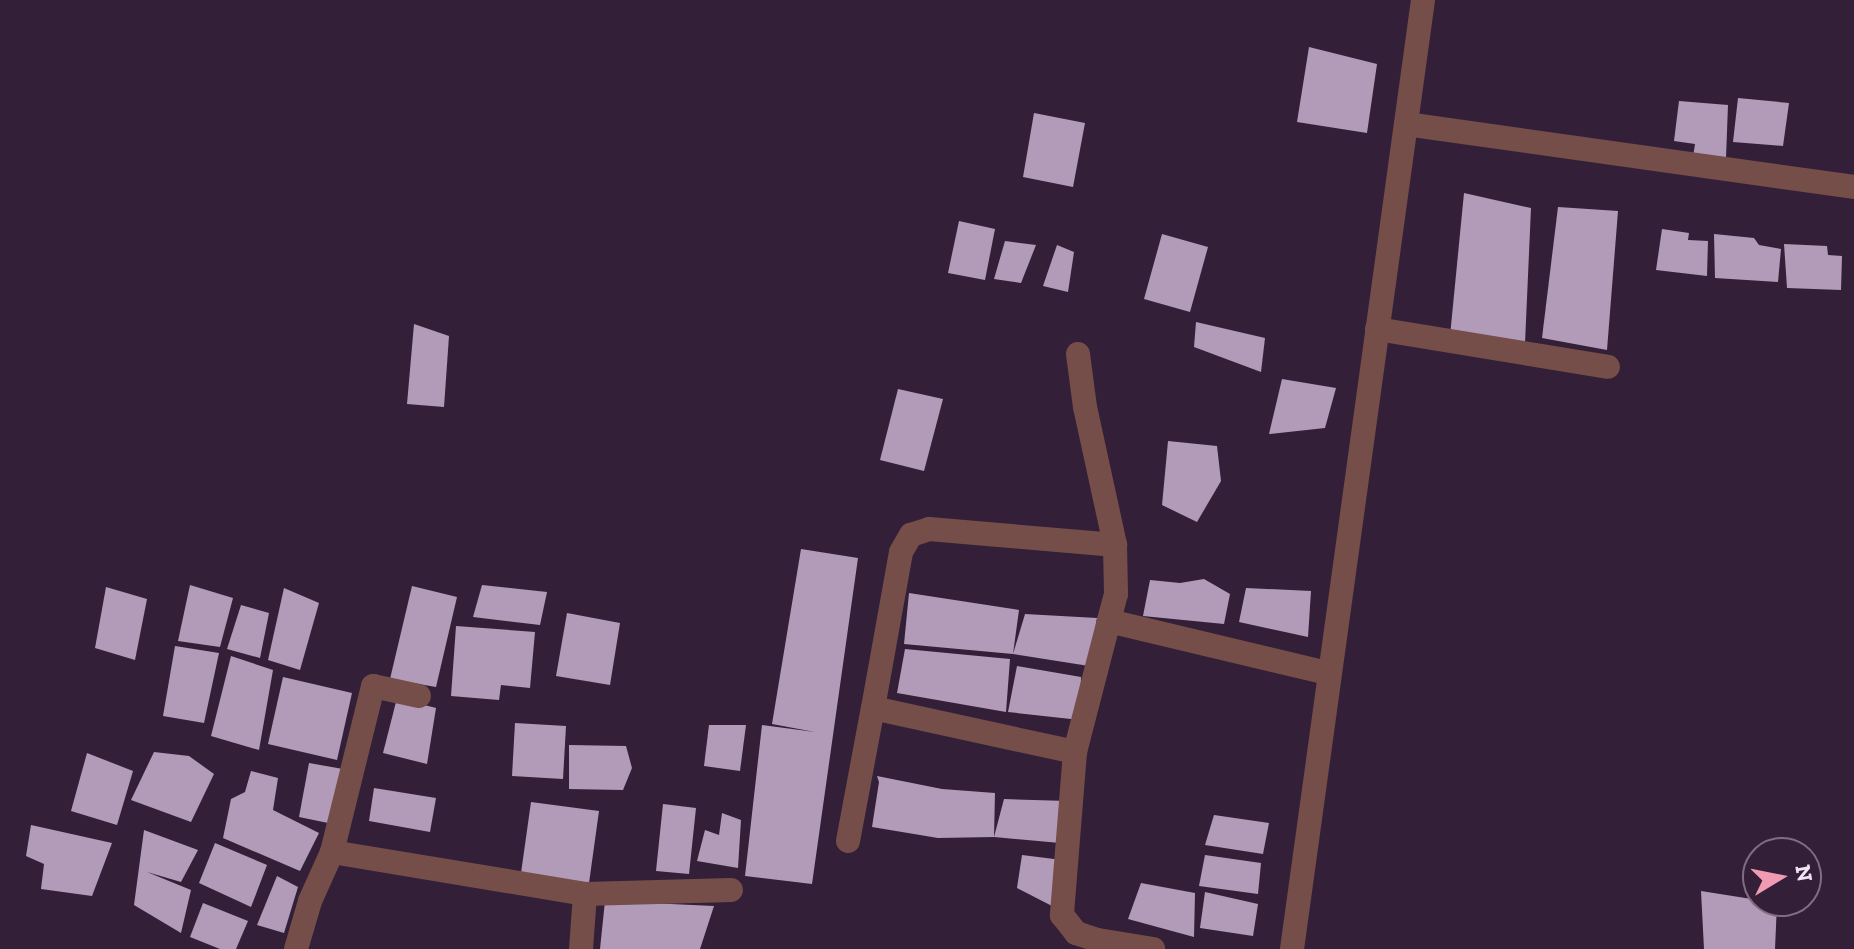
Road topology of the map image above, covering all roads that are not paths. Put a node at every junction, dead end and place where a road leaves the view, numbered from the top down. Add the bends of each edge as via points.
1 (1423, 0) edge
2 (1406, 124) junction
3 (1854, 187) edge
4 (1377, 329) junction
5 (1078, 354) dead end
6 (1608, 367) dead end
7 (1115, 545) junction
8 (1109, 621) junction
9 (1327, 673) junction
10 (419, 696) dead end
11 (873, 708) junction
12 (1075, 752) junction
13 (848, 841) dead end
14 (332, 852) junction
15 (731, 890) dead end
16 (585, 894) junction
17 (296, 949) edge
18 (581, 949) edge
19 (1153, 949) edge
20 (1292, 949) edge

1 - 2 street
2 - 3 street
2 - 4 street
4 - 6 street
4 - 9 street
5 - 7 street
7 - 8 street via 1116,594
7 - 11 street via 929,529 911,535 901,552
8 - 9 street
8 - 12 street
9 - 20 street
10 - 14 street via 373,686
11 - 12 street
11 - 13 street
12 - 19 street via 1062,915 1076,933
14 - 16 street
14 - 17 street
15 - 16 street
16 - 18 street

